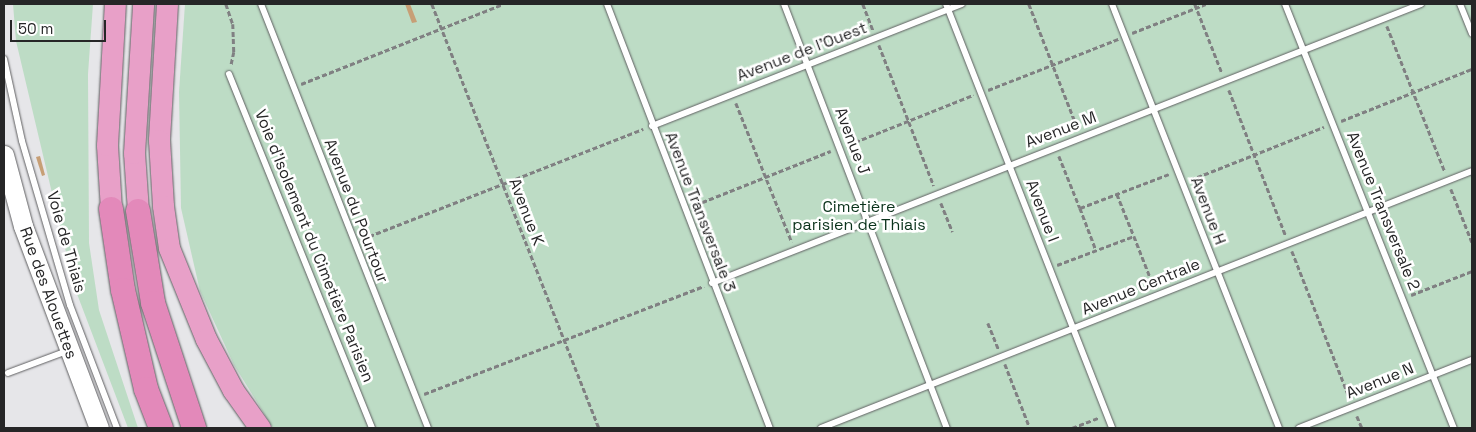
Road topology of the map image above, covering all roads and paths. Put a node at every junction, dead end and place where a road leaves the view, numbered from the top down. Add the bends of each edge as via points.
1 (115, 4) edge
2 (143, 4) edge
3 (226, 4) edge
4 (261, 4) edge
5 (432, 4) edge
6 (503, 4) edge
7 (607, 4) edge
8 (784, 4) edge
9 (863, 4) edge
10 (962, 4) edge
11 (1029, 4) edge
12 (1112, 4) edge
13 (1206, 4) edge
14 (1286, 4) edge
15 (1421, 4) edge
16 (1460, 4) edge
17 (947, 6) edge
18 (1196, 6) edge
19 (169, 7) edge
20 (1384, 18) junction
21 (442, 28) junction
22 (1472, 34) edge
23 (1125, 36) junction
24 (876, 38) junction
25 (1304, 50) junction
26 (4, 58) edge
27 (808, 64) junction
28 (1053, 64) junction
29 (229, 74) joint
30 (1225, 81) junction
31 (293, 87) junction
32 (981, 92) junction
33 (733, 94) junction
34 (1154, 109) junction
35 (909, 121) junction
36 (652, 126) junction
37 (1082, 137) junction
38 (1056, 147) junction
39 (840, 148) junction
40 (4, 154) edge
41 (1009, 166) junction
42 (1178, 170) junction
43 (1472, 171) edge
44 (766, 177) junction
45 (1448, 180) junction
46 (503, 182) junction
47 (938, 194) junction
48 (1117, 194) junction
49 (111, 208) joint
50 (1080, 208) junction
51 (684, 209) junction
52 (138, 211) joint
53 (1370, 211) junction
54 (869, 221) junction
55 (953, 232) dead end
56 (1134, 236) junction
57 (353, 242) junction
58 (1472, 242) edge
59 (1289, 243) junction
60 (795, 250) junction
61 (1096, 250) junction
62 (1049, 268) junction
63 (1472, 271) edge
64 (1217, 272) junction
65 (712, 283) junction
66 (1158, 295) junction
67 (1403, 298) junction
68 (70, 305) junction
69 (988, 323) dead end
70 (1072, 329) junction
71 (564, 340) junction
72 (67, 348) junction
73 (1002, 356) junction
74 (1472, 360) edge
75 (8, 373) dead end
76 (1433, 375) junction
77 (930, 385) junction
78 (233, 390) junction
79 (416, 398) junction
80 (1353, 406) junction
81 (1107, 415) junction
82 (98, 428) edge
83 (117, 428) edge
84 (161, 428) edge
85 (194, 428) edge
86 (250, 428) edge
87 (260, 428) edge
88 (372, 428) edge
89 (428, 428) edge
90 (599, 428) edge
91 (770, 428) edge
92 (821, 428) edge
93 (947, 428) edge
94 (1030, 428) edge
95 (1072, 428) edge
96 (1112, 428) edge
97 (1279, 428) edge
98 (1299, 428) edge
99 (1362, 428) edge
100 (1454, 428) edge

1 - 49 highway via 107,125
2 - 52 highway via 134,153
3 - 29 path via 233,24 234,52
4 - 31 lane, Avenue du Pourtour
5 - 21 path, Avenue K
6 - 21 path
7 - 36 lane, Avenue Transversale 3
8 - 27 lane, Avenue J
9 - 24 path
10 - 17 lane, Avenue de l'Ouest
11 - 28 path
12 - 23 lane, Avenue H
13 - 18 path
14 - 25 lane, Avenue Transversale 2
15 - 20 lane, Avenue M
16 - 22 lane
17 - 24 lane, Avenue de l'Ouest
17 - 32 lane, Avenue I
18 - 23 path
18 - 30 path
19 - 78 highway via 159,140 166,230 183,285
20 - 25 lane, Avenue M
20 - 45 path
21 - 31 path
21 - 46 path, Avenue K
23 - 28 path
23 - 34 lane, Avenue H
24 - 27 lane, Avenue de l'Ouest
24 - 35 path
25 - 30 lane, Avenue M
25 - 53 lane, Avenue Transversale 2
26 - 68 lane, Voie de Thiais via 22,141
27 - 33 lane, Avenue de l'Ouest
27 - 39 lane, Avenue J
28 - 32 path
28 - 37 path
29 - 88 lane, Voie d'Isolement du Cimetière Parisien
30 - 34 lane, Avenue M
30 - 59 path
31 - 57 lane, Avenue du Pourtour
32 - 35 path
32 - 41 lane, Avenue I
33 - 36 lane, Avenue de l'Ouest
33 - 44 path
34 - 37 lane, Avenue M
34 - 42 lane, Avenue H
35 - 39 path
35 - 47 path
36 - 46 path
36 - 51 lane, Avenue Transversale 3
37 - 38 lane, Avenue M
38 - 41 lane, Avenue M
38 - 50 path
39 - 44 path
39 - 54 lane, Avenue J
40 - 72 main road, Rue des Alouettes via 23,226
41 - 47 lane, Avenue M
41 - 62 lane, Avenue I
42 - 48 path
42 - 64 lane, Avenue H
43 - 45 lane, Avenue Centrale
44 - 51 path
44 - 60 path
45 - 53 lane, Avenue Centrale
45 - 58 path
46 - 57 path
46 - 71 path, Avenue K
47 - 54 lane, Avenue M
47 - 55 path
48 - 50 path
48 - 56 path
49 - 84 highway via 125,298 146,389
50 - 61 path
51 - 65 lane, Avenue Transversale 3
52 - 85 highway via 153,303
53 - 59 lane, Avenue Centrale
53 - 67 lane, Avenue Transversale 2
54 - 60 lane, Avenue M
54 - 77 lane, Avenue J
56 - 61 path
56 - 66 path
57 - 79 lane, Avenue du Pourtour
59 - 64 lane, Avenue Centrale
59 - 80 path
60 - 65 lane, Avenue M
61 - 62 path
62 - 70 lane, Avenue I
63 - 67 path
64 - 66 lane, Avenue Centrale
64 - 97 lane, Avenue H
65 - 71 path
65 - 91 lane, Avenue Transversale 3
66 - 70 lane, Avenue Centrale
67 - 76 lane, Avenue Transversale 2
68 - 72 lane
68 - 83 lane, Voie de Thiais
69 - 73 path
70 - 73 lane, Avenue Centrale
70 - 81 lane, Avenue I
71 - 79 path
71 - 90 path, Avenue K
72 - 75 lane
72 - 82 main road, Rue des Alouettes
73 - 77 lane, Avenue Centrale
73 - 94 path
74 - 76 lane, Avenue N
76 - 80 lane, Avenue N
76 - 100 lane, Avenue Transversale 2
77 - 92 lane, Avenue Centrale
77 - 93 lane, Avenue J
78 - 86 highway
78 - 87 highway
79 - 89 lane, Avenue du Pourtour
80 - 98 lane, Avenue N
80 - 99 path
81 - 95 path
81 - 96 lane, Avenue I

